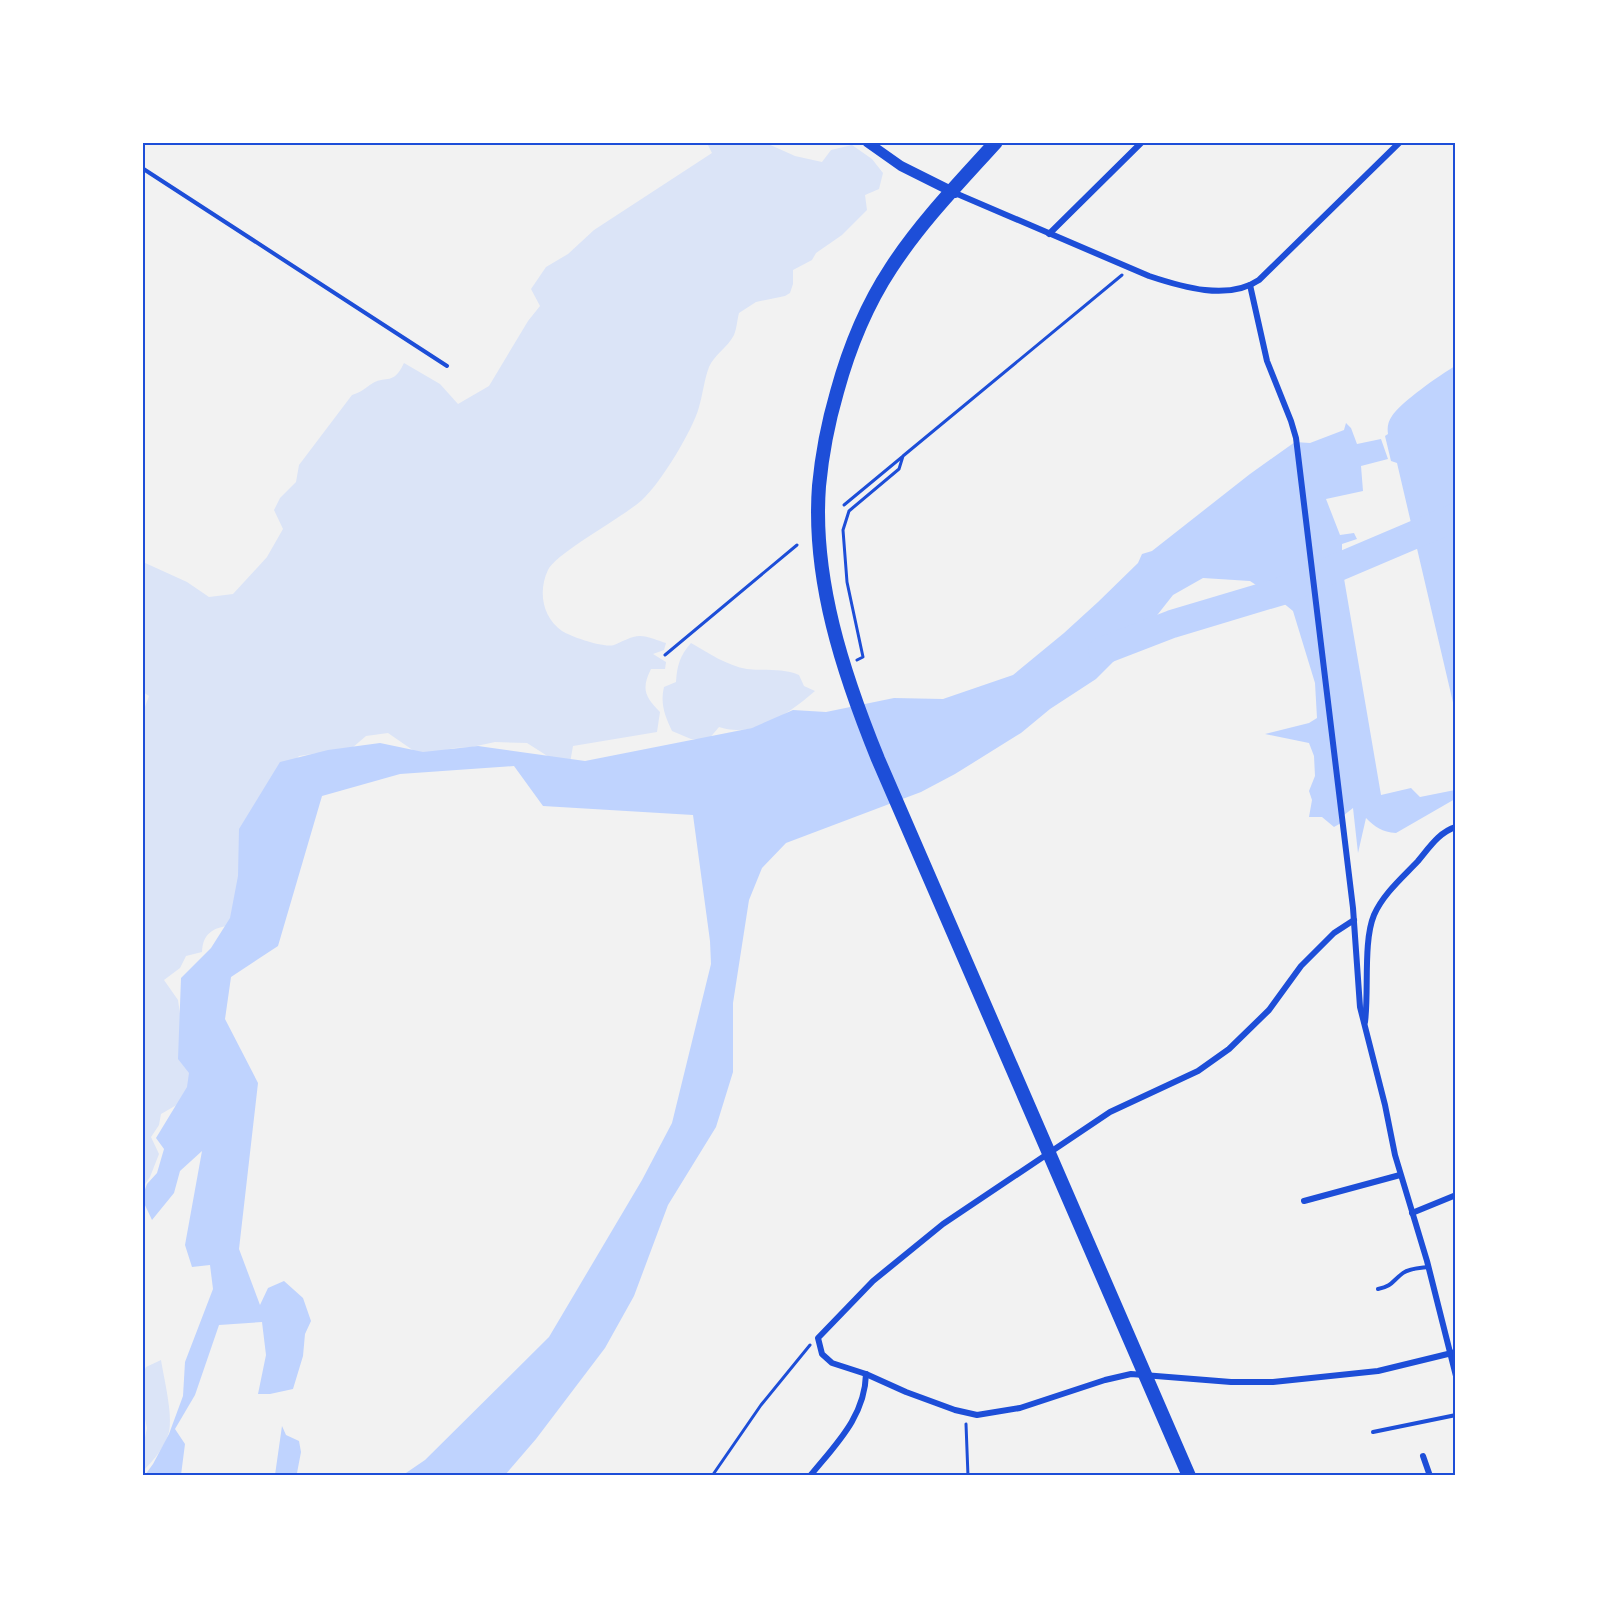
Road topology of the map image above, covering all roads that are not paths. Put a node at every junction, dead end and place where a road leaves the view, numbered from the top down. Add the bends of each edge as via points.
1 (867, 142) edge
2 (996, 142) edge
3 (1142, 142) edge
4 (1400, 142) edge
5 (142, 168) edge
6 (953, 192) junction
7 (1049, 234) junction
8 (1250, 285) junction
9 (447, 366) dead end
10 (1455, 827) edge
11 (1354, 920) junction
12 (1364, 1025) junction
13 (1048, 1149) junction
14 (1400, 1175) junction
15 (1455, 1195) edge
16 (1304, 1201) dead end
17 (1412, 1213) junction
18 (1428, 1267) junction
19 (1378, 1289) dead end
20 (1453, 1353) edge
21 (866, 1374) junction
22 (1146, 1375) junction
23 (1455, 1376) edge
24 (1455, 1415) edge
25 (1373, 1431) dead end
26 (1423, 1456) dead end
27 (810, 1476) edge
28 (1189, 1476) edge
29 (1430, 1476) edge

1 - 6 street via 901,166
2 - 6 highway
3 - 7 street
4 - 8 street
5 - 9 lane
6 - 7 street
6 - 13 highway via 904,248 876,292 856,334 831,411 818,511 828,602 849,681 884,774
7 - 8 street via 1175,284 1222,289
8 - 11 street via 1267,361 1296,438
10 - 12 street via 1437,839 1388,894 1374,916
11 - 12 street
11 - 13 street via 1334,933 1301,966 1269,1010 1229,1049 1198,1071 1110,1112
12 - 14 street
13 - 21 street via 921,1240 873,1281 818,1338 825,1358
13 - 22 highway
14 - 16 street
14 - 17 street
15 - 17 street
17 - 18 street
18 - 19 lane via 1408,1270 1389,1287
18 - 20 street
20 - 22 street via 1378,1371 1273,1382
20 - 23 street
21 - 22 street via 971,1414 1002,1412 1105,1380
21 - 27 street via 853,1421
22 - 28 highway
24 - 25 lane
26 - 29 street

